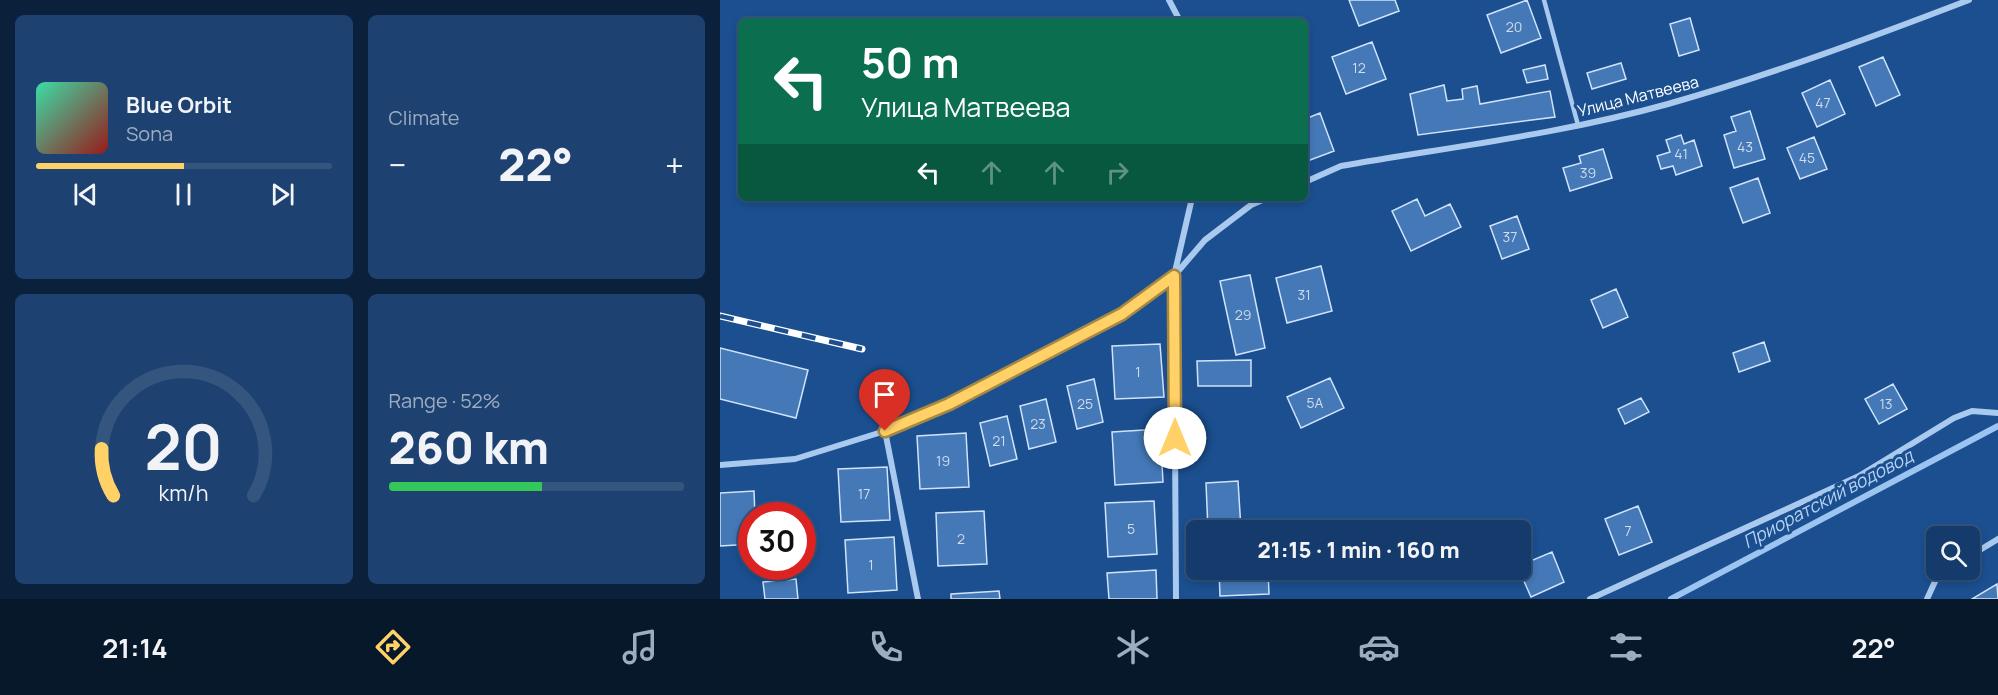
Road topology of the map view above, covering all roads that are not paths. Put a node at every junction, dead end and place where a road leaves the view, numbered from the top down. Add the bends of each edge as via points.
1 (1169, 0) edge
2 (1544, 0) edge
3 (1969, 0) edge
4 (1178, 18) edge
5 (1578, 125) junction
6 (1308, 181) edge
7 (1191, 201) edge
8 (1260, 201) edge
9 (1174, 276) junction
10 (1998, 413) edge
11 (885, 431) junction
12 (720, 465) edge
13 (1998, 539) edge
14 (1980, 550) edge
15 (1936, 580) edge
16 (918, 599) edge
17 (1176, 599) edge
18 (1590, 599) edge
19 (1927, 599) edge

1 - 4 street
2 - 5 lane
3 - 5 street, Улица Матвеева via 1768,73 1667,104
5 - 6 street, Улица Матвеева via 1341,166
7 - 9 street
8 - 9 street via 1205,240
9 - 11 street via 1122,314 949,404
9 - 17 street
10 - 18 street via 1972,411 1954,418 1859,476
11 - 12 street via 795,459
11 - 16 street
13 - 14 street
15 - 19 street

